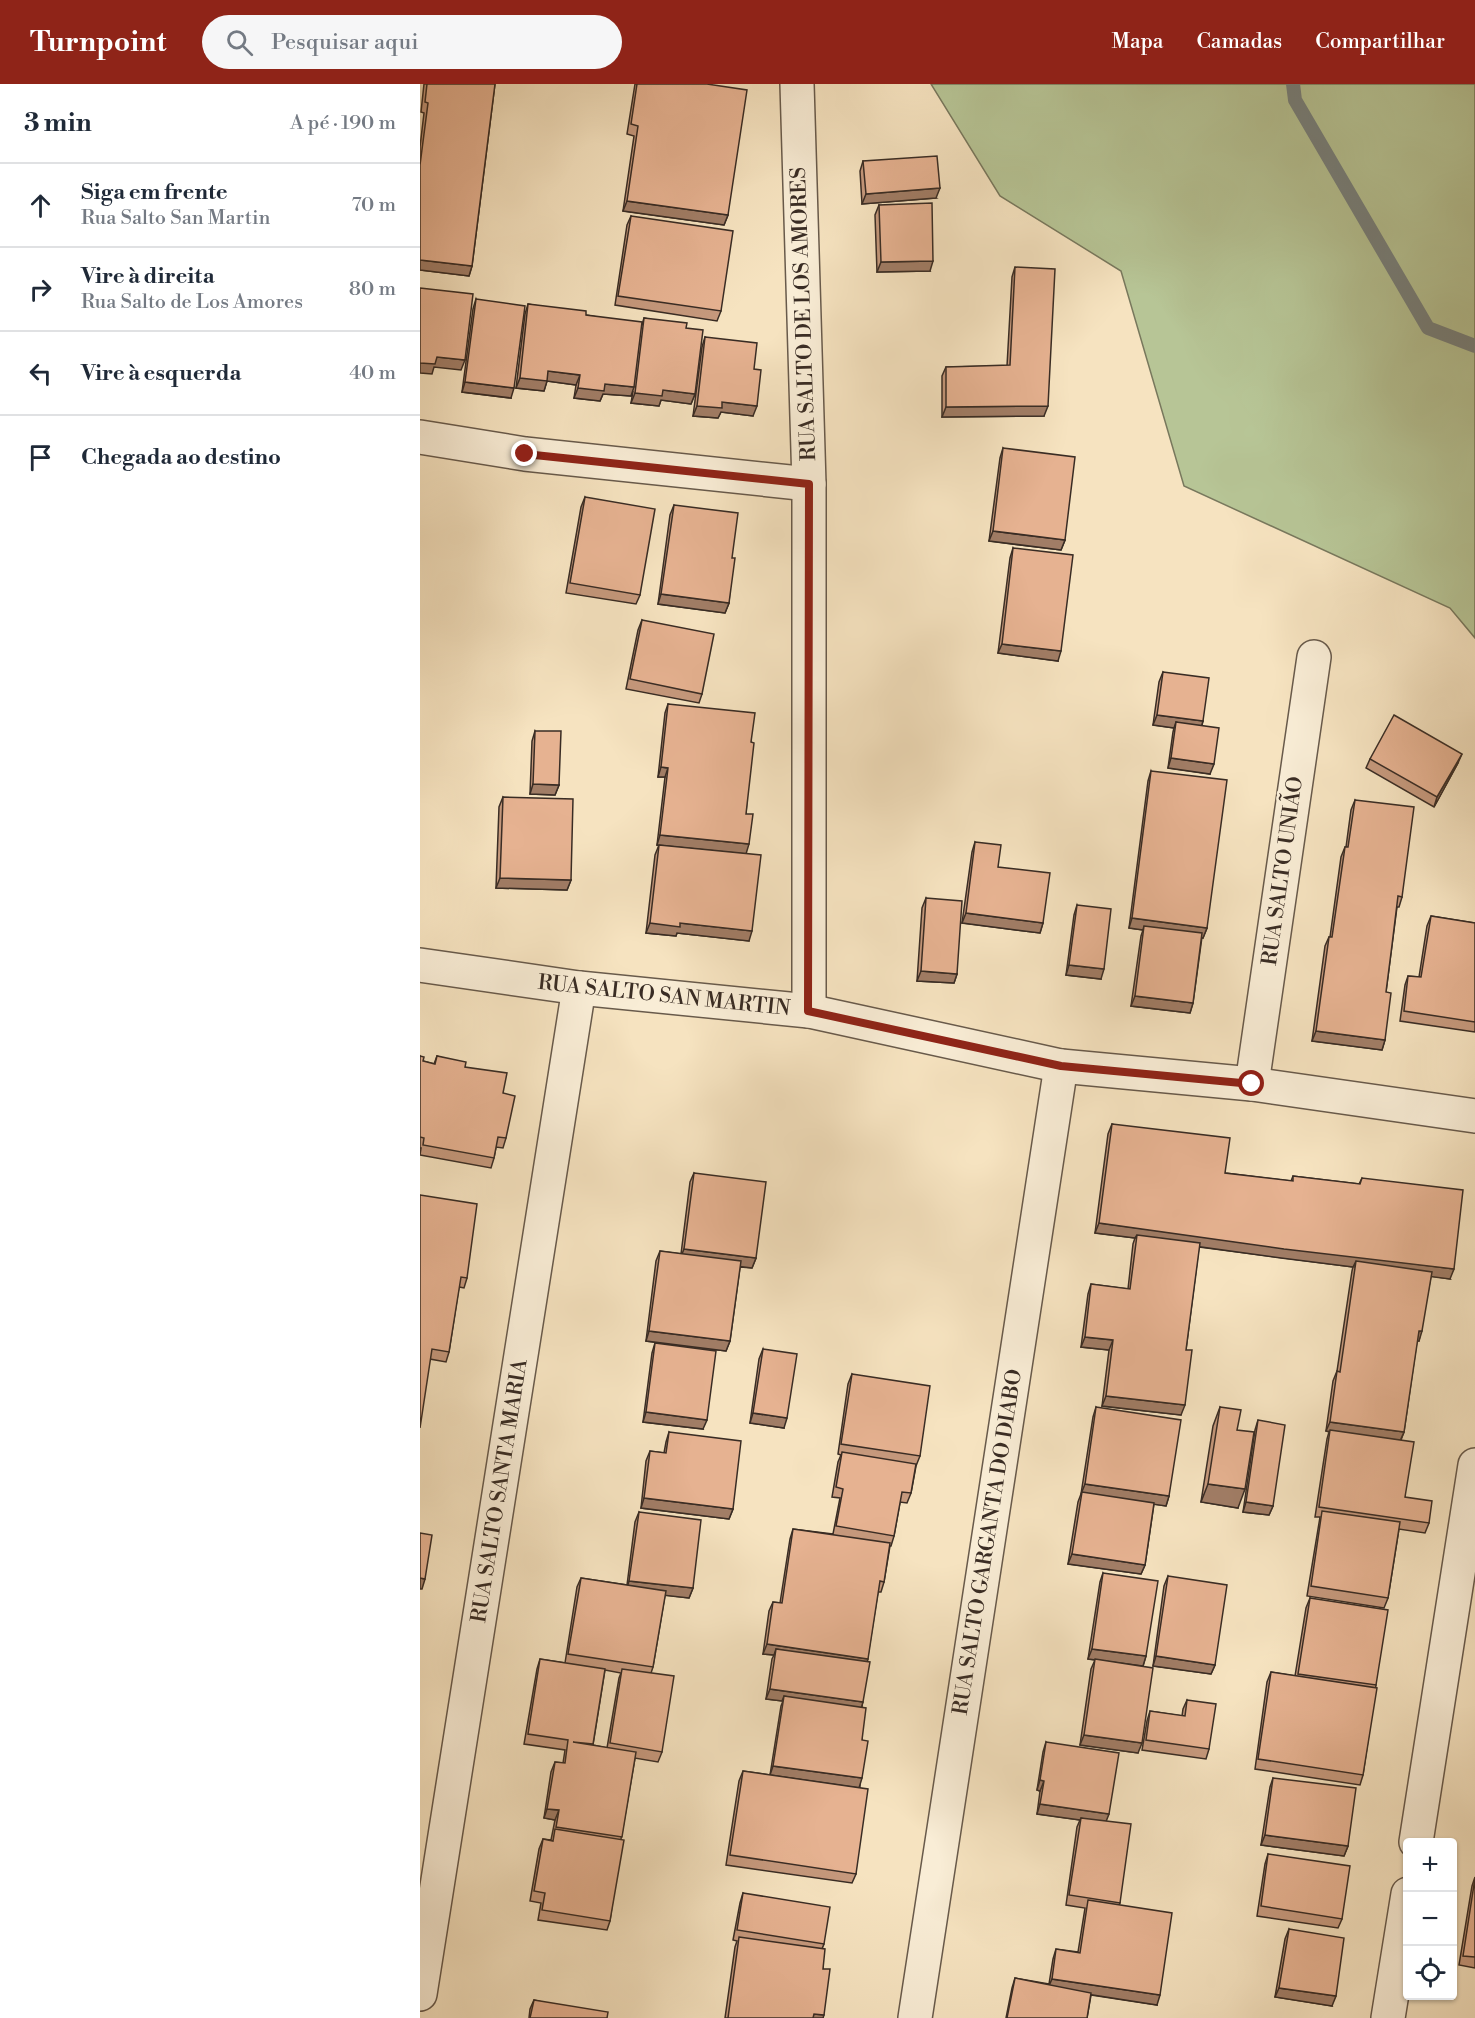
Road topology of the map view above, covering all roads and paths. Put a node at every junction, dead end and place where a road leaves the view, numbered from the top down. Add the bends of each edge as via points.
1 (797, 84) edge
2 (420, 437) edge
3 (809, 484) junction
4 (1314, 657) dead end
5 (420, 965) edge
6 (579, 988) junction
7 (808, 1011) junction
8 (1061, 1066) junction
9 (1252, 1084) junction
10 (1475, 1116) edge
11 (1475, 1465) edge
12 (1417, 1838) edge
13 (1403, 1920) edge
14 (420, 1994) edge
15 (915, 2018) edge
16 (1388, 2018) edge

1 - 3 street, RUA SALTO DE LOS AMORES
2 - 3 street via 525,454
3 - 7 street, RUA SALTO DE LOS AMORES
4 - 9 street, RUA SALTO UNIÃO
5 - 6 street, RUA SALTO SAN MARTIN
6 - 7 street, RUA SALTO SAN MARTIN
6 - 14 street, RUA SALTO SANTA MARIA
7 - 8 street, RUA SALTO SAN MARTIN
8 - 9 street, RUA SALTO SAN MARTIN
8 - 15 street, RUA SALTO GARGANTA DO DIABO
9 - 10 street, RUA SALTO SAN MARTIN
11 - 12 street
13 - 16 street

